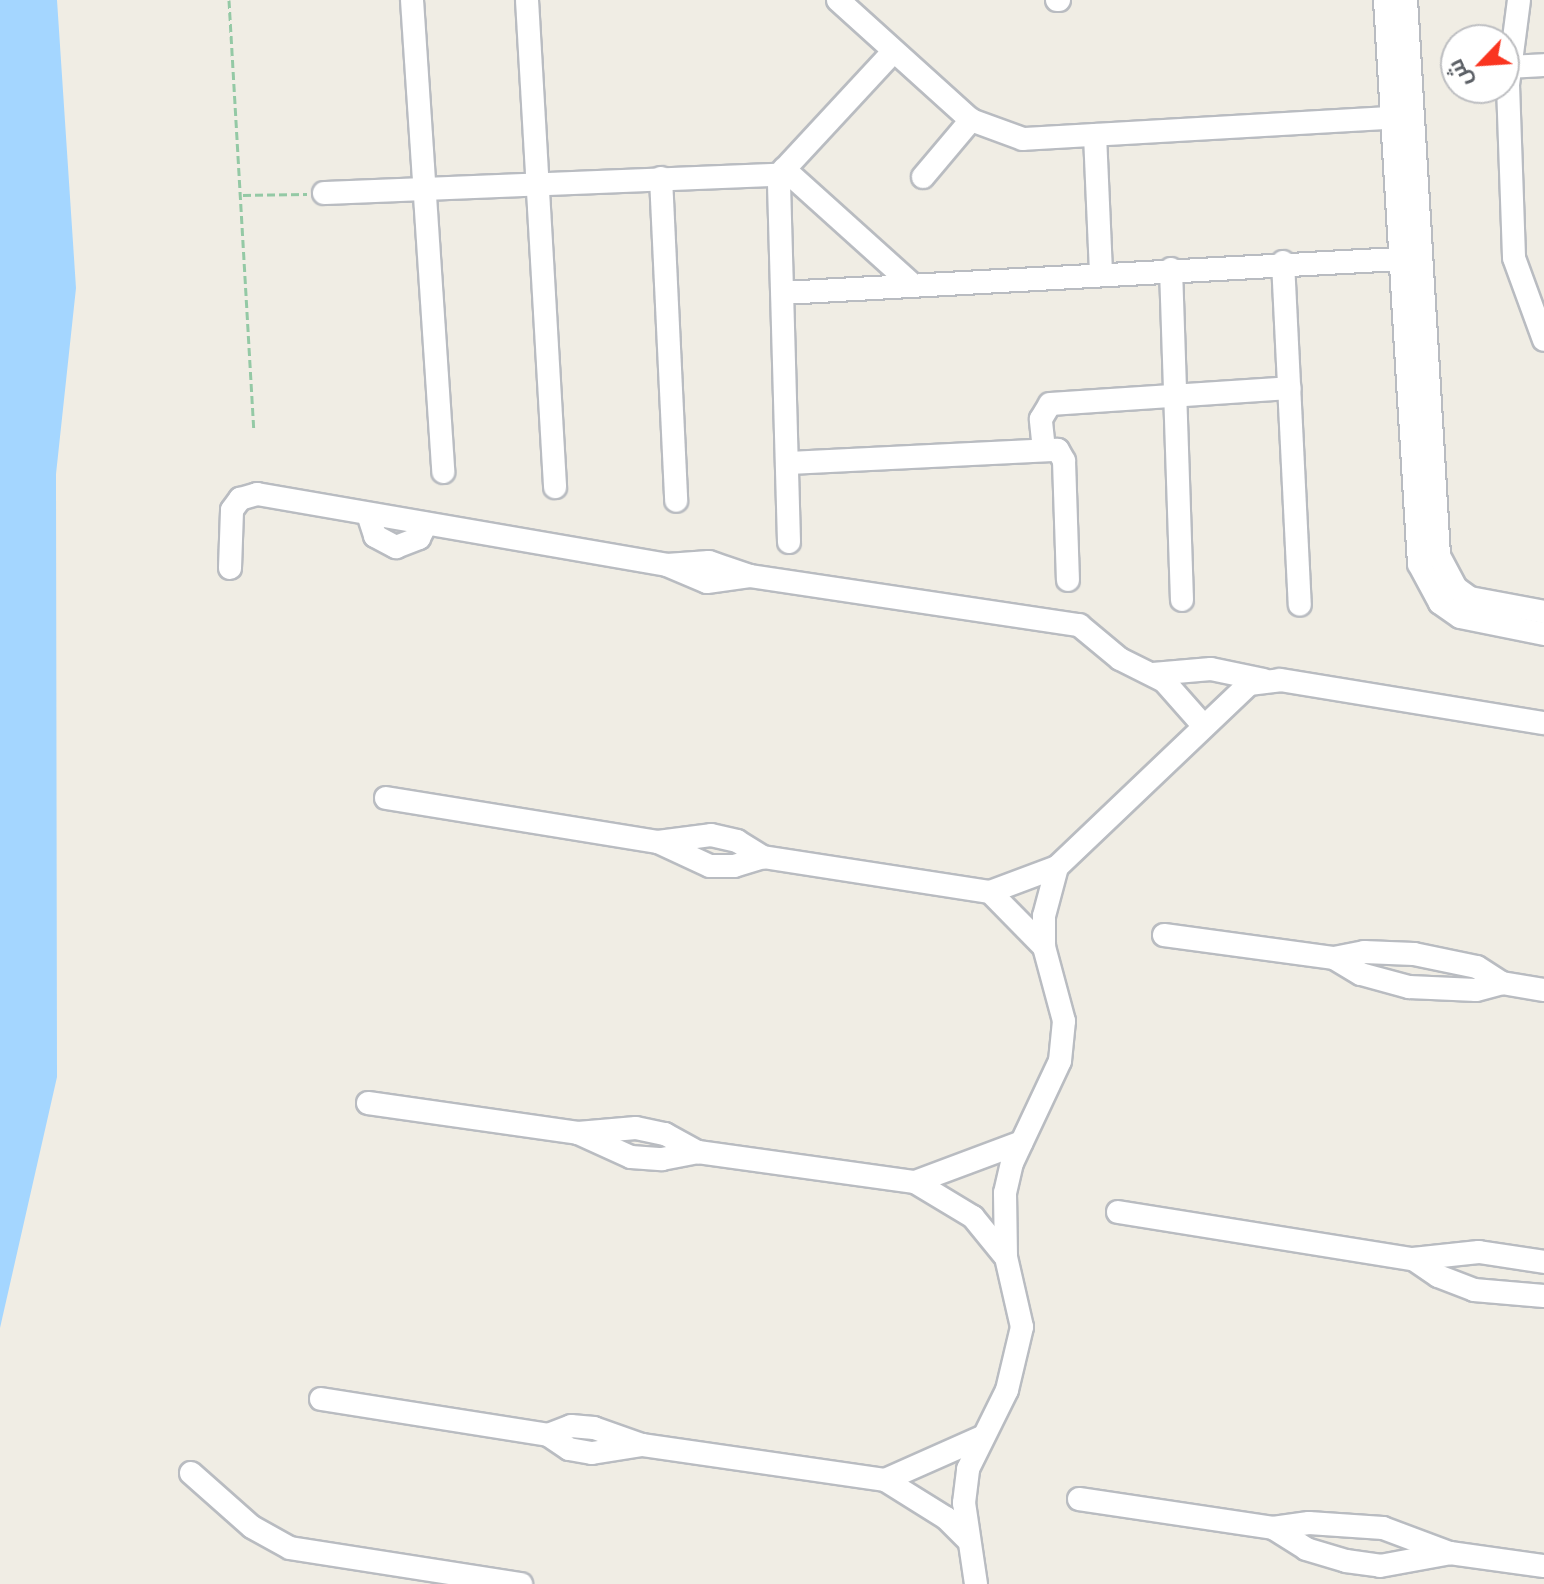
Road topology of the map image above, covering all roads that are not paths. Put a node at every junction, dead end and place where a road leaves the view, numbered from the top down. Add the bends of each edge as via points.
1 (412, 0) edge
2 (527, 0) edge
3 (838, 0) edge
4 (1385, 0) edge
5 (1406, 0) edge
6 (1519, 0) edge
7 (1515, 24) edge
8 (893, 52) junction
9 (1544, 65) edge
10 (1520, 66) edge
11 (1509, 104) edge
12 (1402, 117) junction
13 (971, 120) junction
14 (1095, 135) junction
15 (781, 172) junction
16 (923, 177) dead end
17 (661, 178) junction
18 (537, 185) junction
19 (427, 192) junction
20 (324, 193) road end
21 (1398, 259) junction
22 (1283, 262) junction
23 (1171, 269) junction
24 (1101, 274) junction
25 (913, 285) junction
26 (783, 293) junction
27 (1544, 340) edge
28 (1289, 388) junction
29 (1176, 396) junction
30 (1044, 450) junction
31 (789, 463) junction
32 (443, 472) dead end
33 (555, 487) dead end
34 (676, 501) dead end
35 (789, 542) dead end
36 (230, 568) dead end
37 (1068, 580) dead end
38 (1182, 600) dead end
39 (1300, 605) dead end
40 (1544, 612) edge
41 (1544, 634) edge
42 (1153, 674) junction
43 (1264, 680) junction
44 (1544, 723) edge
45 (1202, 724) junction
46 (386, 798) dead end
47 (1057, 867) junction
48 (990, 892) junction
49 (1164, 935) dead end
50 (1044, 947) junction
51 (1334, 958) junction
52 (1502, 983) junction
53 (1544, 990) edge
54 (368, 1103) dead end
55 (1022, 1142) junction
56 (915, 1182) junction
57 (1118, 1212) dead end
58 (1006, 1257) junction
59 (1413, 1259) junction
60 (1544, 1262) edge
61 (1544, 1296) edge
62 (321, 1399) dead end
63 (980, 1438) junction
64 (191, 1473) dead end
65 (885, 1480) junction
66 (1079, 1499) dead end
67 (1273, 1528) junction
68 (967, 1539) junction
69 (1450, 1553) junction
70 (1544, 1566) edge
71 (521, 1584) edge
72 (976, 1584) edge

1 - 19 lane
2 - 18 lane
3 - 8 lane
4 - 12 lane
5 - 12 lane
6 - 7 lane
8 - 13 lane
8 - 15 lane
9 - 10 lane
11 - 27 lane via 1514,258
12 - 14 lane
12 - 21 lane
12 - 40 lane via 1439,556 1456,588 1470,598
13 - 14 lane via 1023,139
13 - 16 lane
14 - 24 lane
15 - 17 lane
15 - 25 lane
15 - 26 lane
17 - 18 lane
17 - 34 lane
18 - 19 lane
18 - 33 lane
19 - 20 lane
19 - 32 lane
21 - 22 lane
21 - 41 lane via 1414,542 1426,582 1440,603 1460,617
22 - 23 lane
22 - 28 lane
23 - 24 lane
23 - 29 lane
24 - 25 lane
25 - 26 lane
26 - 31 lane
28 - 29 lane
28 - 39 lane
29 - 30 lane via 1050,404 1041,419
29 - 38 lane
30 - 31 lane
30 - 37 lane via 1058,450 1064,461
31 - 35 lane
36 - 42 lane via 232,510 245,496 368,514 375,536 396,547 419,538 426,524 667,565 709,562 750,576 1072,623 1120,659
42 - 43 lane via 1211,669
42 - 45 lane
43 - 44 lane
43 - 45 lane via 1235,692
45 - 47 lane
46 - 48 lane via 658,842 711,835 737,841 763,857
47 - 48 lane
47 - 50 lane via 1044,916
48 - 50 lane
49 - 51 lane
50 - 55 lane via 1064,1021 1060,1061
51 - 52 lane via 1364,952 1414,954 1477,967
51 - 52 lane via 1361,974 1409,987 1476,990
52 - 53 lane
54 - 56 lane via 578,1133 636,1128 665,1134 698,1152
55 - 56 lane
55 - 58 lane via 1005,1193
56 - 58 lane via 973,1217
57 - 59 lane
58 - 63 lane via 1022,1327 1007,1390
59 - 60 lane via 1479,1252
59 - 61 lane via 1474,1290
62 - 65 lane via 548,1435 571,1426 594,1428 642,1445
63 - 65 lane
63 - 68 lane via 968,1469
64 - 71 lane via 252,1527 290,1548
65 - 68 lane via 946,1518
66 - 67 lane
67 - 69 lane via 1309,1523 1383,1528
67 - 69 lane via 1306,1549 1357,1563 1416,1563
68 - 72 lane
69 - 70 lane

